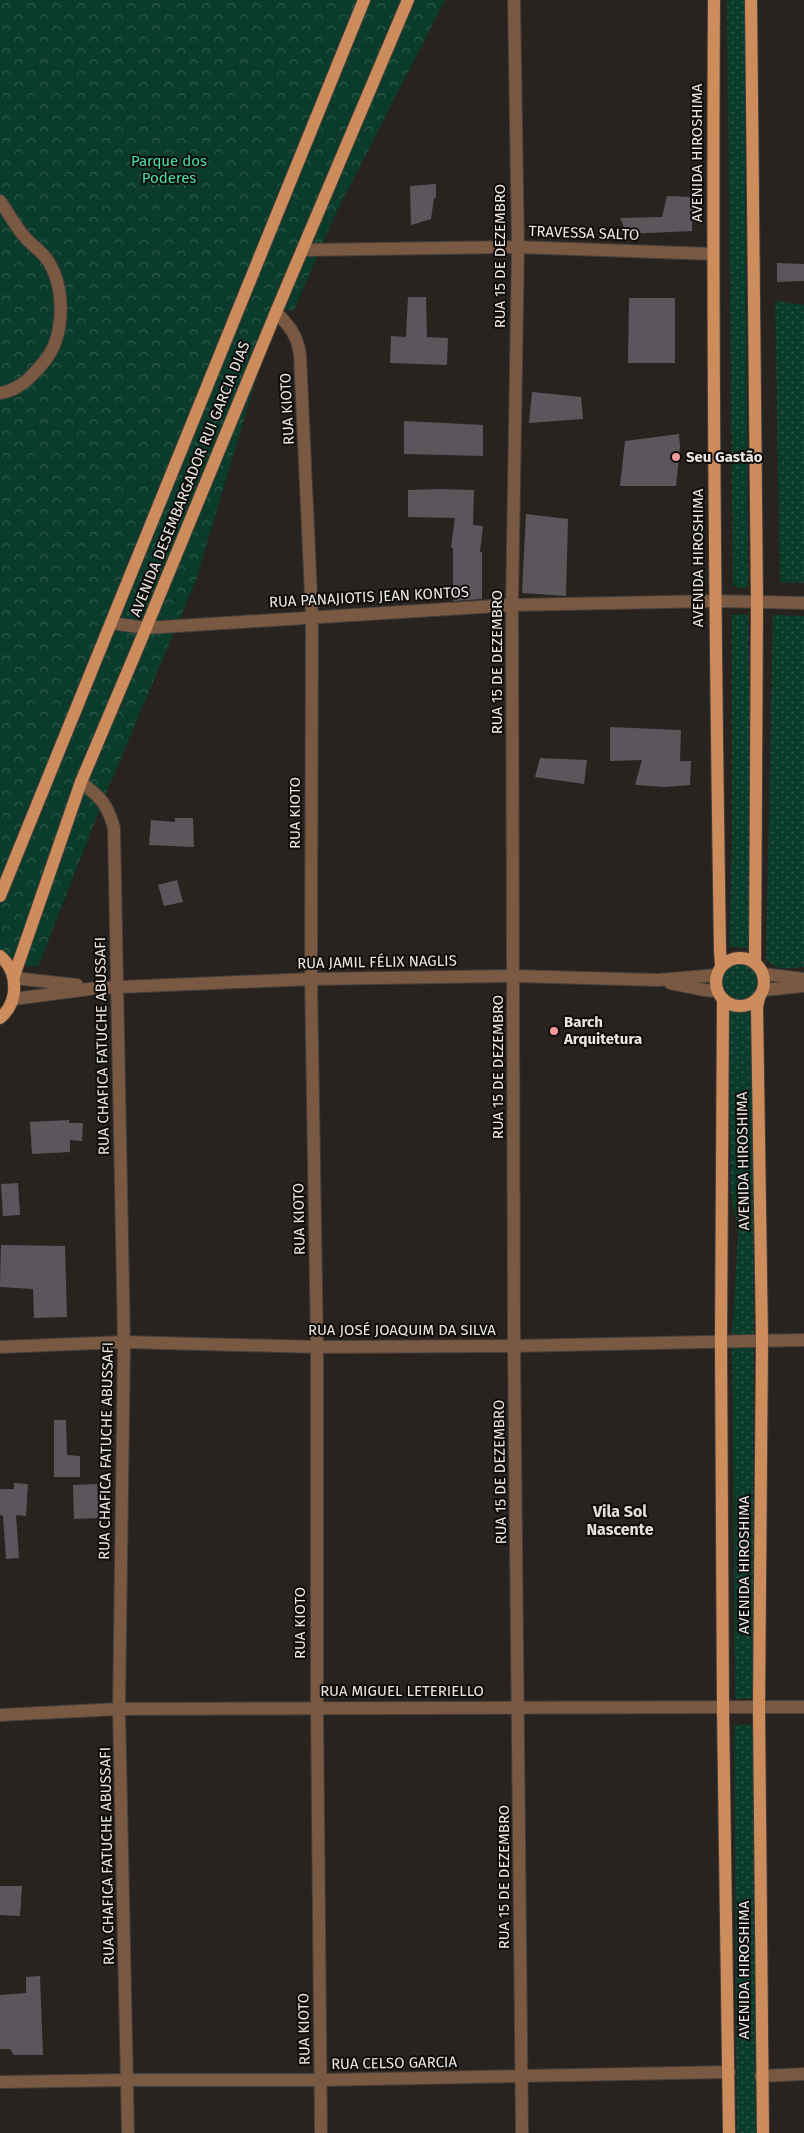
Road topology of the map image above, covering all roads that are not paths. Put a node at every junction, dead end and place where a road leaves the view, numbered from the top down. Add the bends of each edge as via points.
1 (364, 0) edge
2 (408, 0) edge
3 (514, 0) edge
4 (714, 0) edge
5 (751, 0) edge
6 (0, 201) edge
7 (518, 247) junction
8 (304, 250) junction
9 (713, 254) junction
10 (276, 312) junction
11 (0, 392) edge
12 (715, 601) junction
13 (757, 602) junction
14 (804, 603) edge
15 (512, 605) junction
16 (312, 616) junction
17 (110, 623) junction
18 (146, 628) junction
19 (81, 782) junction
20 (0, 896) edge
21 (0, 956) edge
22 (755, 962) junction
23 (719, 970) junction
24 (764, 974) junction
25 (514, 976) junction
26 (14, 977) junction
27 (311, 978) junction
28 (804, 979) edge
29 (658, 980) junction
30 (804, 986) edge
31 (97, 988) junction
32 (117, 988) junction
33 (761, 994) junction
34 (720, 995) junction
35 (14, 999) junction
36 (0, 1018) edge
37 (762, 1340) junction
38 (804, 1340) edge
39 (124, 1342) junction
40 (720, 1342) junction
41 (317, 1346) junction
42 (514, 1346) junction
43 (0, 1347) edge
44 (519, 1707) junction
45 (804, 1707) edge
46 (316, 1708) junction
47 (723, 1708) junction
48 (759, 1708) junction
49 (120, 1709) junction
50 (0, 1715) edge
51 (729, 2072) junction
52 (804, 2074) edge
53 (522, 2076) junction
54 (761, 2076) junction
55 (128, 2080) junction
56 (321, 2080) junction
57 (0, 2082) edge
58 (128, 2133) edge
59 (321, 2133) edge
60 (522, 2133) edge
61 (729, 2133) edge
62 (763, 2133) edge

1 - 17 main road, AVENIDA DESEMBARGADOR RUI GARCIA DIAS
2 - 8 main road, AVENIDA DESEMBARGADOR RUI GARCIA DIAS
3 - 7 street, RUA 15 DE DEZEMBRO
4 - 9 main road, AVENIDA HIROSHIMA
5 - 13 main road
6 - 11 street via 23,235 46,258 57,284 62,314 58,338 46,360 27,382
7 - 8 street, TRAVESSA SALTO
7 - 9 street, TRAVESSA SALTO
7 - 15 street, RUA 15 DE DEZEMBRO
8 - 10 main road, AVENIDA DESEMBARGADOR RUI GARCIA DIAS
9 - 12 main road, AVENIDA HIROSHIMA
10 - 16 street, RUA KIOTO via 298,339 300,355
10 - 18 main road, AVENIDA DESEMBARGADOR RUI GARCIA DIAS
12 - 13 street, RUA PANAJIOTIS JEAN KONTOS
12 - 15 street, RUA PANAJIOTIS JEAN KONTOS
12 - 23 main road, AVENIDA HIROSHIMA
13 - 14 street, RUA PANAJIOTIS JEAN KONTOS
13 - 22 main road
15 - 16 street, RUA PANAJIOTIS JEAN KONTOS
15 - 25 street, RUA 15 DE DEZEMBRO
16 - 18 street, RUA PANAJIOTIS JEAN KONTOS
16 - 27 street, RUA KIOTO
17 - 18 street, RUA PANAJIOTIS JEAN KONTOS
17 - 20 main road, AVENIDA DESEMBARGADOR RUI GARCIA DIAS
18 - 19 main road, AVENIDA DESEMBARGADOR RUI GARCIA DIAS
19 - 26 main road, AVENIDA DESEMBARGADOR RUI GARCIA DIAS
19 - 32 street, RUA CHAFICA FATUCHE ABUSSAFI via 99,796 108,809 114,828
21 - 26 main road
22 - 23 main road via 734,958
22 - 24 main road
23 - 29 street, RUA JAMIL FÉLIX NAGLIS
23 - 34 main road
24 - 28 street
24 - 33 main road
25 - 27 street, RUA JAMIL FÉLIX NAGLIS
25 - 29 street, RUA JAMIL FÉLIX NAGLIS
25 - 42 street, RUA 15 DE DEZEMBRO
26 - 31 street, RUA JAMIL FÉLIX NAGLIS
26 - 35 main road, AVENIDA DESEMBARGADOR RUI GARCIA DIAS
27 - 32 street, RUA JAMIL FÉLIX NAGLIS
27 - 41 street, RUA KIOTO
29 - 34 street, RUA JAMIL FÉLIX NAGLIS
30 - 33 street
31 - 32 street, RUA JAMIL FÉLIX NAGLIS
31 - 35 street, RUA JAMIL FÉLIX NAGLIS
32 - 39 street, RUA CHAFICA FATUCHE ABUSSAFI
33 - 34 main road via 753,1003 738,1006
33 - 37 main road, AVENIDA HIROSHIMA via 757,1007
34 - 40 main road, AVENIDA HIROSHIMA
35 - 36 main road
37 - 38 street, RUA JOSÉ JOAQUIM DA SILVA
37 - 40 street, RUA JOSÉ JOAQUIM DA SILVA
37 - 48 main road, AVENIDA HIROSHIMA
39 - 41 street, RUA JOSÉ JOAQUIM DA SILVA
39 - 43 street, RUA JOSÉ JOAQUIM DA SILVA
39 - 49 street, RUA CHAFICA FATUCHE ABUSSAFI
40 - 42 street, RUA JOSÉ JOAQUIM DA SILVA
40 - 47 main road, AVENIDA HIROSHIMA
41 - 42 street, RUA JOSÉ JOAQUIM DA SILVA
41 - 46 street, RUA KIOTO
42 - 44 street, RUA 15 DE DEZEMBRO
44 - 46 street, RUA MIGUEL LETERIELLO
44 - 47 street, RUA MIGUEL LETERIELLO
44 - 53 street, RUA 15 DE DEZEMBRO
45 - 48 street, RUA MIGUEL LETERIELLO
46 - 49 street, RUA MIGUEL LETERIELLO
46 - 56 street, RUA KIOTO
47 - 48 street, RUA MIGUEL LETERIELLO
47 - 51 main road, AVENIDA HIROSHIMA
48 - 54 main road, AVENIDA HIROSHIMA
49 - 50 street, RUA MIGUEL LETERIELLO
49 - 55 street, RUA CHAFICA FATUCHE ABUSSAFI
51 - 53 street, RUA CELSO GARCIA
51 - 61 main road, AVENIDA HIROSHIMA
52 - 54 street
53 - 56 street, RUA CELSO GARCIA
53 - 60 street, RUA 15 DE DEZEMBRO
54 - 62 main road, AVENIDA HIROSHIMA
55 - 56 street, RUA CELSO GARCIA
55 - 57 street, RUA CELSO GARCIA
55 - 58 street, RUA CHAFICA FATUCHE ABUSSAFI
56 - 59 street, RUA KIOTO

